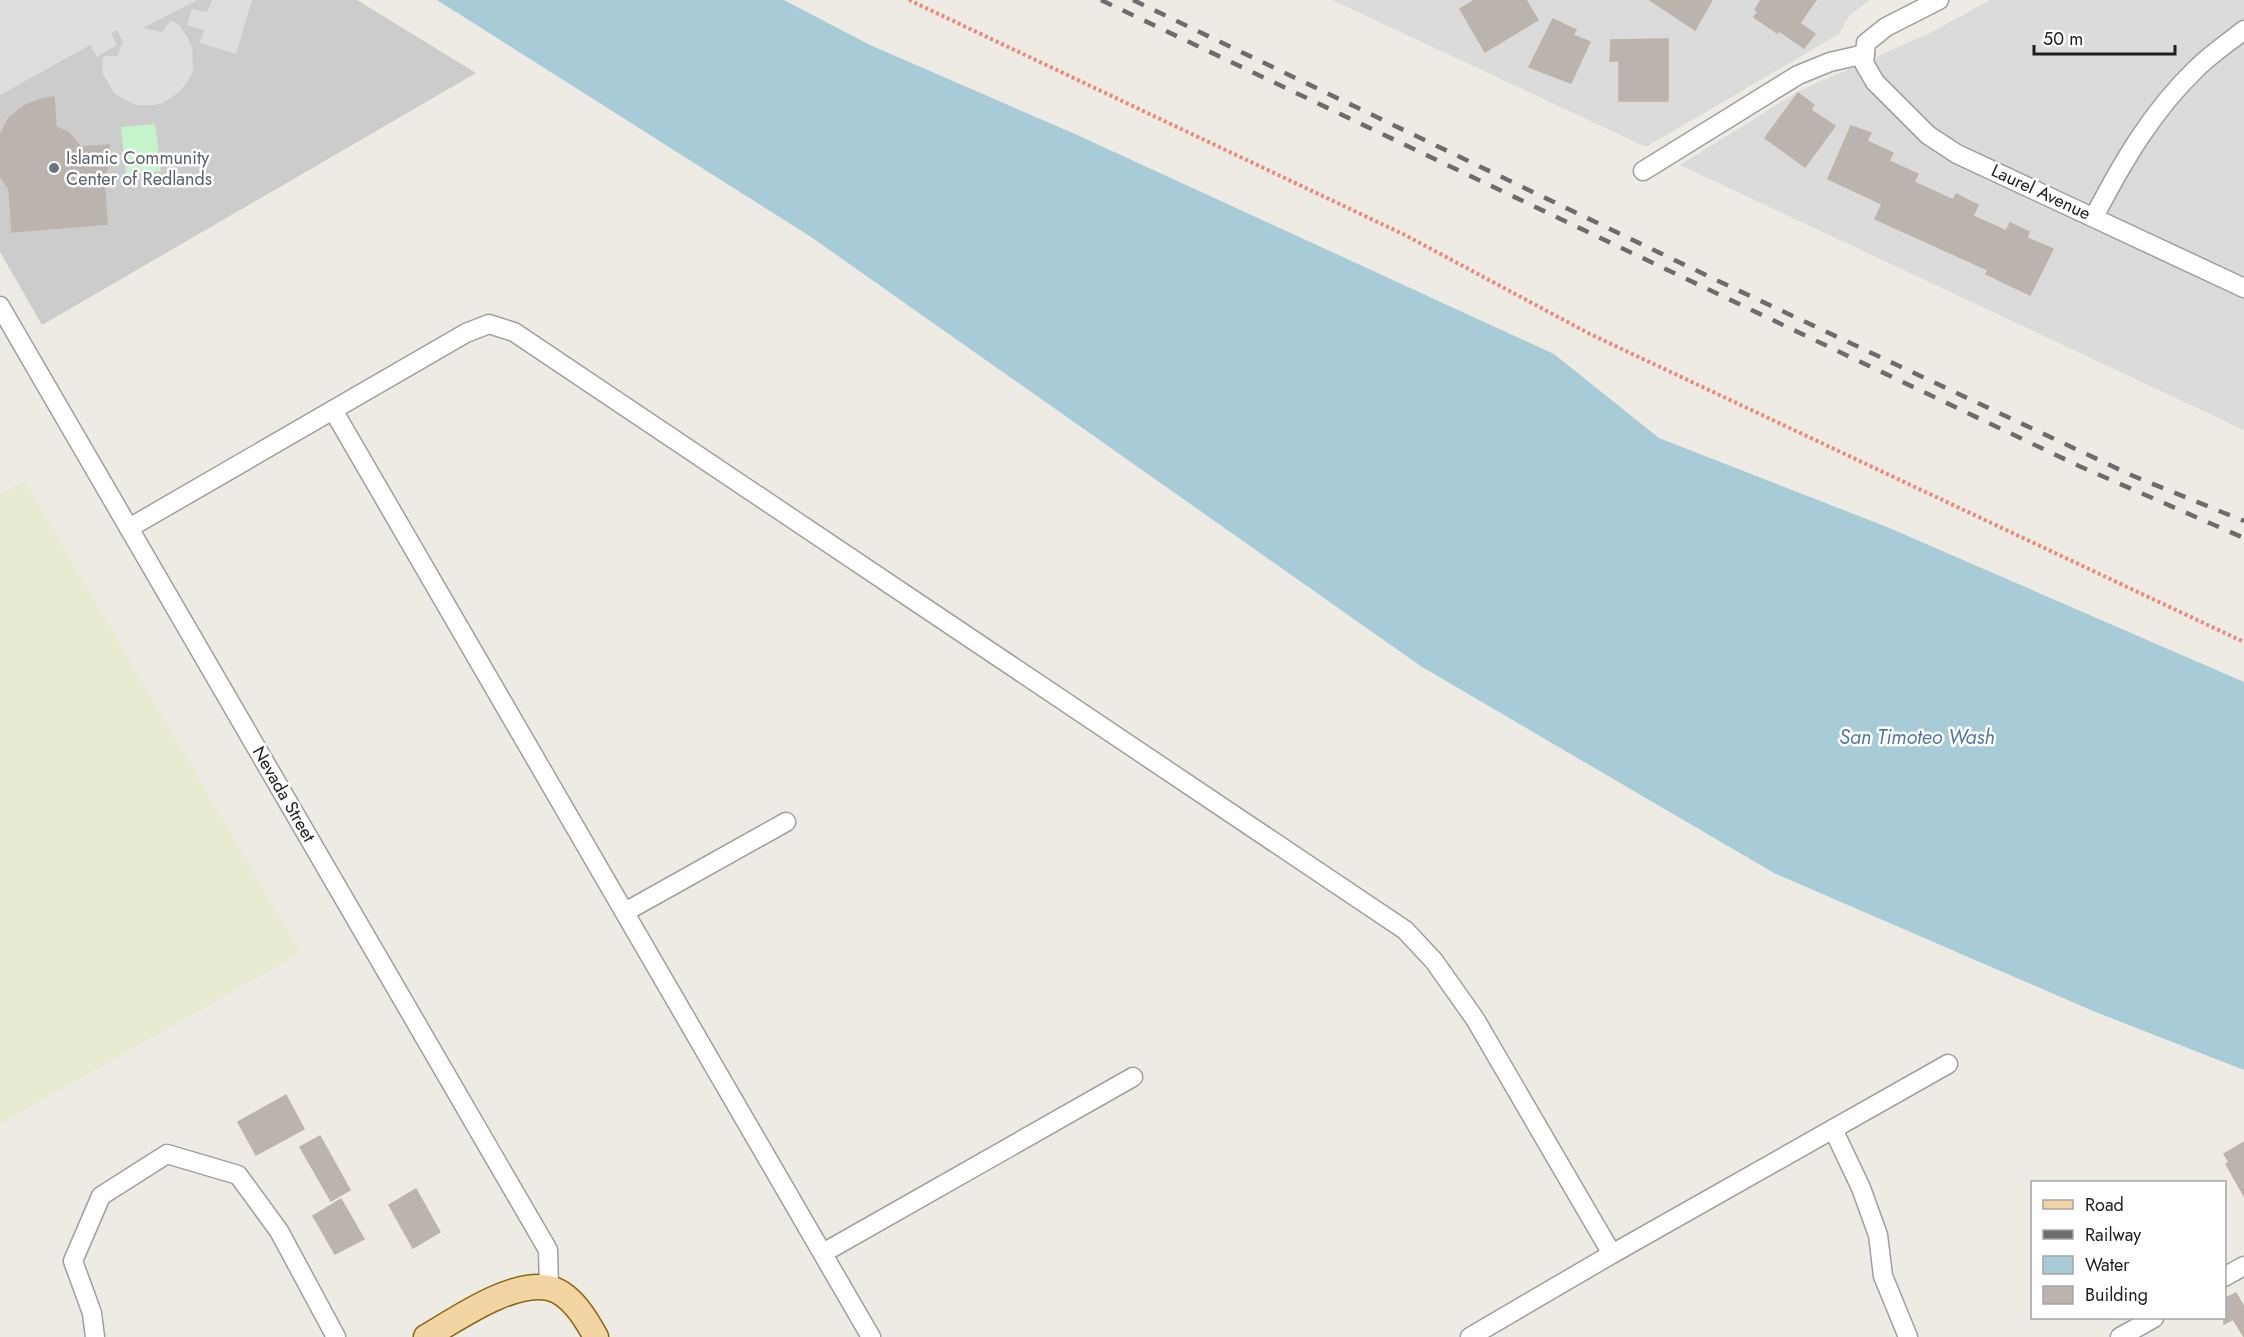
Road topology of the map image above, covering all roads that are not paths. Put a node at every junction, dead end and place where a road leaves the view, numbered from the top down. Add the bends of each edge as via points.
1 (1939, 0) edge
2 (2244, 30) edge
3 (1864, 59) junction
4 (1642, 171) dead end
5 (2094, 217) junction
6 (2244, 288) edge
7 (0, 306) edge
8 (333, 410) junction
9 (129, 528) junction
10 (786, 822) dead end
11 (624, 912) junction
12 (1948, 1064) dead end
13 (1133, 1077) dead end
14 (1833, 1129) junction
15 (823, 1253) junction
16 (1612, 1254) junction
17 (2244, 1266) edge
18 (2226, 1276) edge
19 (549, 1288) junction
20 (2149, 1319) edge
21 (2124, 1329) edge
22 (95, 1337) edge
23 (336, 1337) edge
24 (426, 1337) edge
25 (596, 1337) edge
26 (871, 1337) edge
27 (1470, 1337) edge
28 (1908, 1337) edge

1 - 3 street via 1886,27 1866,43
2 - 5 street via 2197,68 2152,118 2120,166
3 - 4 street via 1830,62 1798,75
3 - 5 street, Laurel Avenue via 1875,82 1928,135 1957,154
5 - 6 street, Laurel Avenue
7 - 9 street, Nevada Street
8 - 9 street
8 - 11 street
8 - 16 street via 466,333 489,324 514,332 1405,930 1434,962 1475,1019
9 - 19 street, Nevada Street via 548,1250
10 - 11 street
11 - 15 street
12 - 14 street
13 - 15 street
14 - 16 street
14 - 28 street via 1868,1206 1878,1235 1882,1276
15 - 26 street
16 - 27 street
17 - 18 street
19 - 24 main road via 518,1289 496,1297
19 - 25 main road via 583,1314
20 - 21 street
22 - 23 street via 92,1313 73,1261 101,1196 167,1154 238,1175 279,1232

